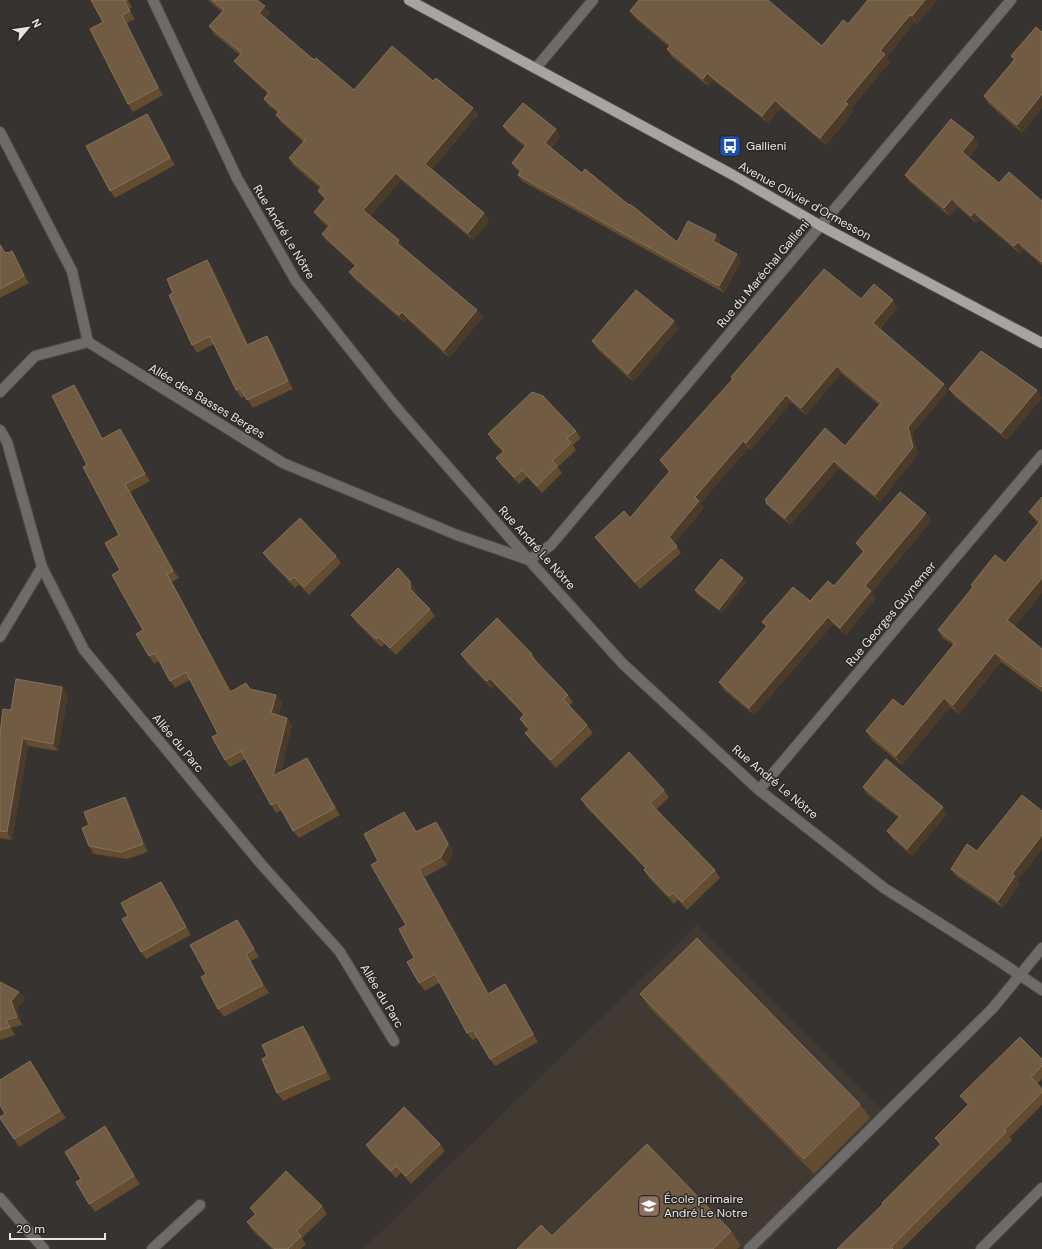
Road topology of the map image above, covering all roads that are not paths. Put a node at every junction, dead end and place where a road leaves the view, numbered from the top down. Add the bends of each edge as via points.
1 (153, 0) edge
2 (410, 0) edge
3 (593, 0) edge
4 (1011, 0) edge
5 (536, 68) junction
6 (0, 132) edge
7 (821, 226) junction
8 (88, 342) junction
9 (1042, 342) edge
10 (0, 392) edge
11 (0, 430) edge
12 (1042, 455) edge
13 (530, 560) junction
14 (42, 567) junction
15 (0, 637) edge
16 (759, 790) junction
17 (1042, 948) edge
18 (1019, 975) junction
19 (1042, 990) edge
20 (394, 1041) dead end
21 (1042, 1188) edge
22 (0, 1198) edge
23 (200, 1205) dead end
24 (44, 1249) edge
25 (152, 1249) edge
26 (749, 1249) edge
27 (981, 1249) edge

1 - 13 street, Rue André Le Nôtre via 237,178 296,281 395,406
2 - 5 main road, Avenue Olivier d'Ormesson
3 - 5 street
4 - 7 street, Rue du Maréchal Gallieni
5 - 7 main road, Avenue Olivier d'Ormesson
6 - 8 street via 72,271
7 - 9 main road, Avenue Olivier d'Ormesson
7 - 13 street, Rue du Maréchal Gallieni via 551,545
8 - 10 street via 35,356
8 - 13 street, Allée des Basses Berges via 284,462 457,534
11 - 14 street, Allée du Parc via 7,442
12 - 16 street, Rue Georges Guynemer
13 - 16 street, Rue André Le Nôtre via 623,664
14 - 15 street
14 - 20 street, Allée du Parc via 84,650 262,864 340,952
16 - 18 street, Rue André Le Nôtre via 884,888
17 - 18 street
18 - 19 street, Rue André Le Nôtre
18 - 26 street via 993,1008
21 - 27 street
22 - 24 street
23 - 25 street

